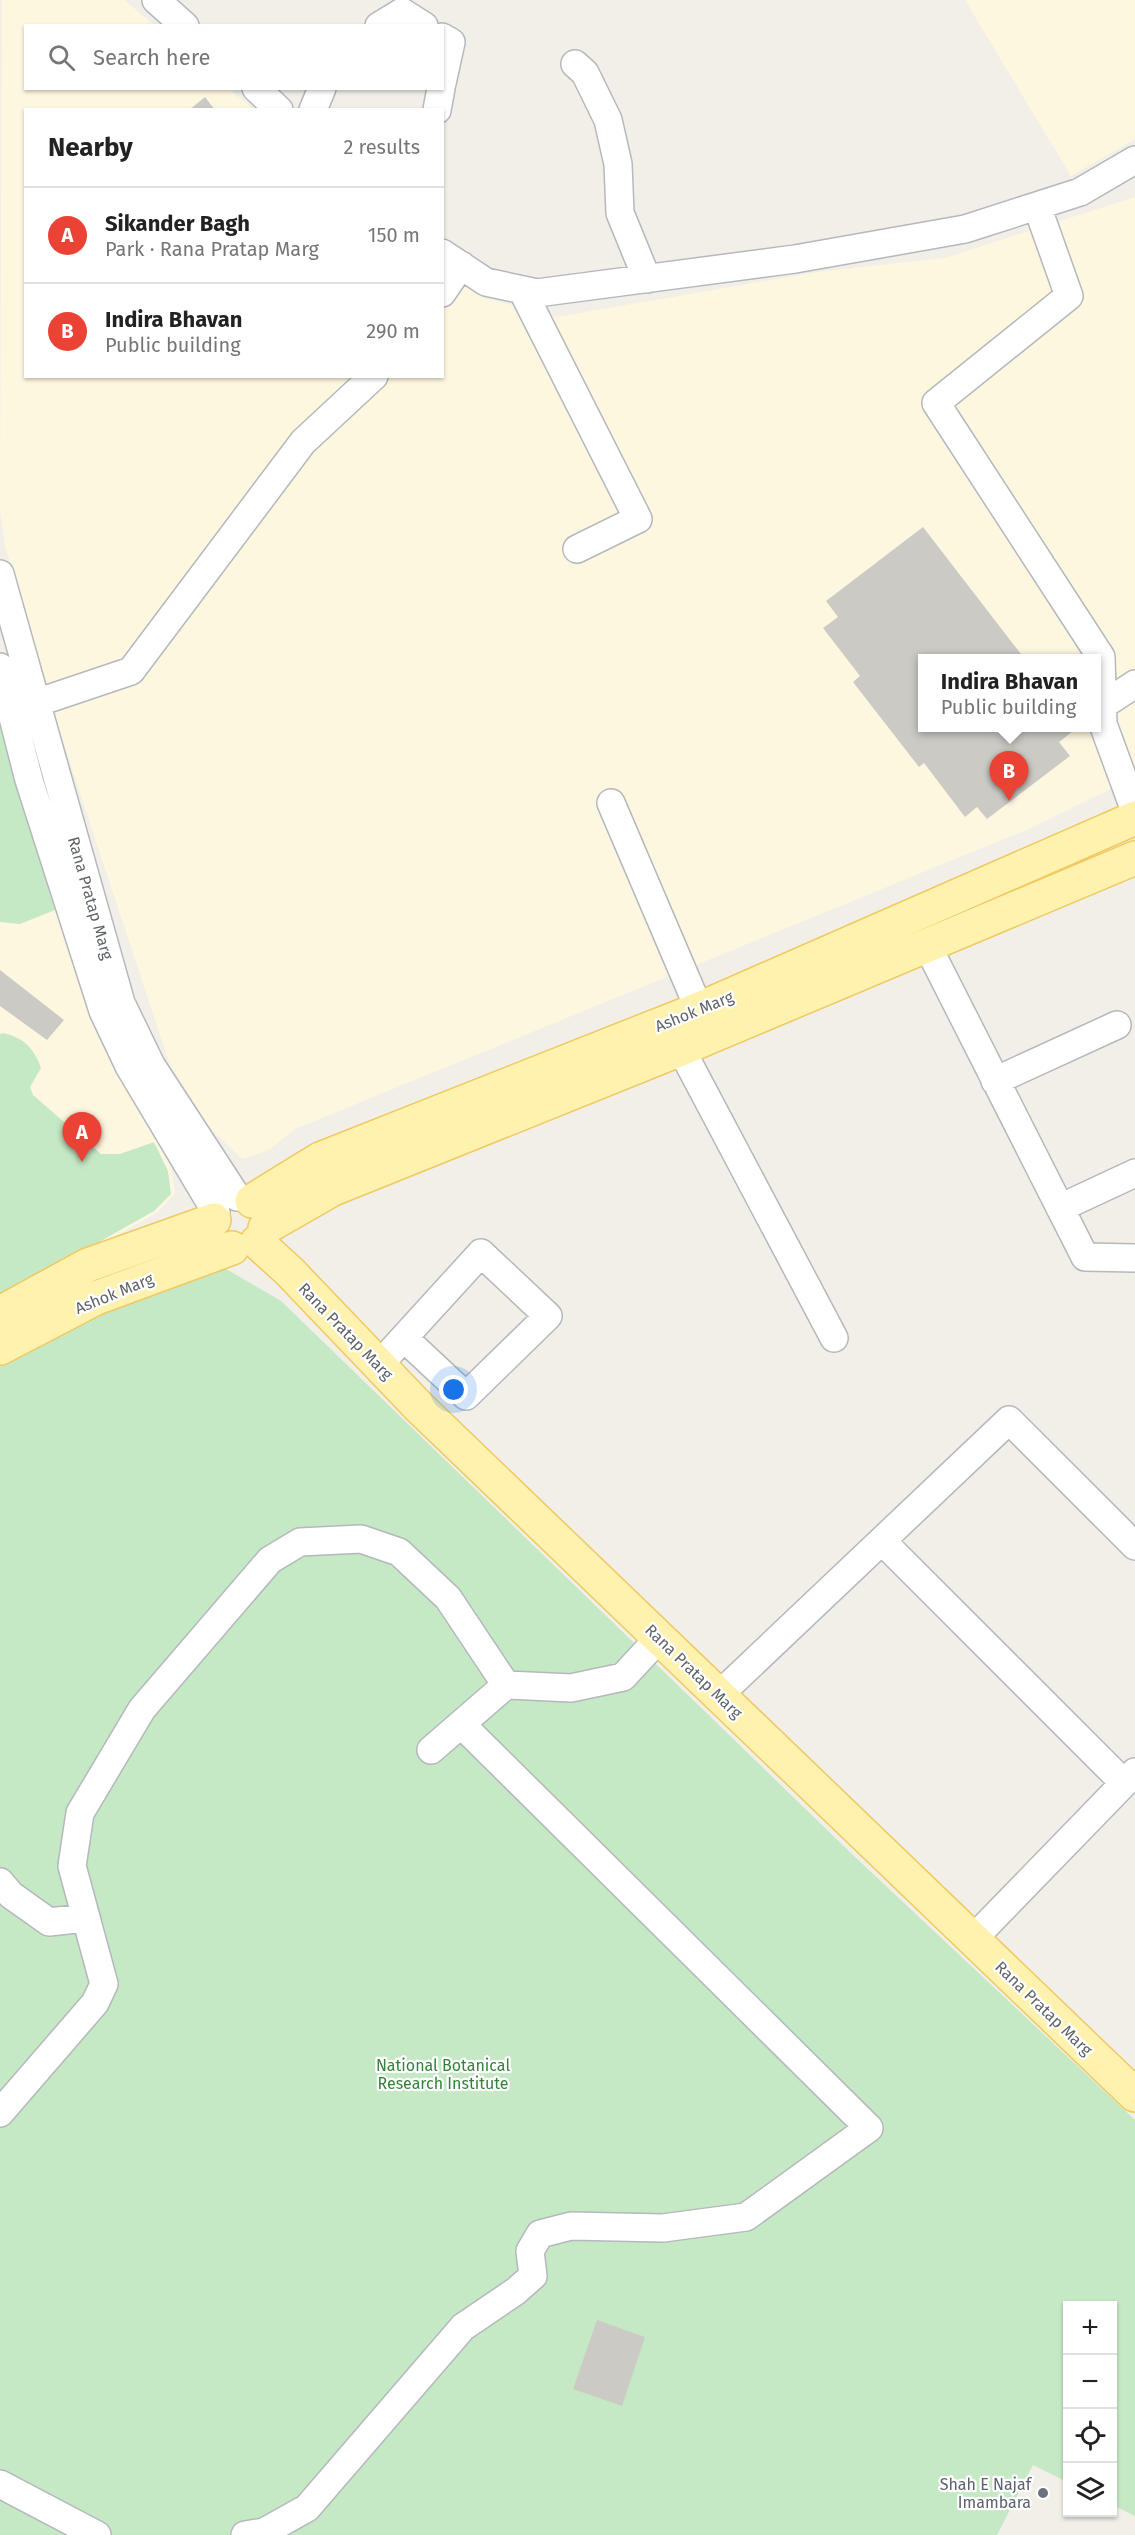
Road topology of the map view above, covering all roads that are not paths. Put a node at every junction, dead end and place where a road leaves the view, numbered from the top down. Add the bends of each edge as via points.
1 (156, 0) edge
2 (183, 24) edge
3 (382, 24) edge
4 (421, 24) edge
5 (444, 38) edge
6 (575, 64) dead end
7 (444, 74) edge
8 (257, 90) edge
9 (321, 90) edge
10 (441, 90) edge
11 (277, 108) edge
12 (314, 108) edge
13 (437, 108) edge
14 (1135, 160) edge
15 (1037, 206) junction
16 (452, 259) edge
17 (647, 279) junction
18 (444, 286) edge
19 (522, 290) junction
20 (372, 378) edge
21 (578, 549) dead end
22 (0, 574) edge
23 (1099, 654) edge
24 (1101, 657) edge
25 (0, 667) edge
26 (1135, 684) edge
27 (36, 703) junction
28 (1103, 705) junction
29 (611, 803) dead end
30 (1135, 811) edge
31 (1135, 818) edge
32 (1135, 858) edge
33 (927, 945) junction
34 (699, 1009) junction
35 (1117, 1025) dead end
36 (681, 1049) junction
37 (995, 1082) junction
38 (1135, 1173) edge
39 (1060, 1208) junction
40 (239, 1221) junction
41 (1135, 1258) edge
42 (0, 1313) edge
43 (404, 1338) junction
44 (834, 1338) dead end
45 (0, 1348) edge
46 (378, 1366) junction
47 (882, 1541) junction
48 (1135, 1546) edge
49 (659, 1638) junction
50 (506, 1685) junction
51 (719, 1695) junction
52 (461, 1724) junction
53 (431, 1750) dead end
54 (1130, 1777) edge
55 (0, 1882) edge
56 (85, 1918) junction
57 (973, 1939) junction
58 (1135, 2095) edge
59 (0, 2113) edge
60 (0, 2484) edge
61 (97, 2535) edge
62 (245, 2535) edge

1 - 2 street
3 - 4 street via 402,12
5 - 7 street via 451,42
6 - 17 street via 585,73 608,120 618,164 620,213
8 - 11 street
9 - 12 street
10 - 13 street
14 - 15 street via 1080,192
15 - 17 street via 965,229 795,259
15 - 23 street via 1069,296 936,403
16 - 18 street
16 - 19 street via 486,282
17 - 19 street via 537,293
19 - 21 street via 638,519
20 - 27 street via 303,442 131,671
22 - 27 street, Rana Pratap Marg
24 - 28 street
25 - 40 street, Rana Pratap Marg via 29,780 103,1011 129,1066
26 - 28 street
27 - 40 street, Rana Pratap Marg via 121,1003
28 - 30 street via 1103,724
29 - 34 street
31 - 34 main road, Ashok Marg
32 - 33 main road, Ashok Marg
33 - 36 main road, Ashok Marg
33 - 37 street
34 - 40 main road, Ashok Marg via 320,1159
35 - 37 street
36 - 40 main road, Ashok Marg via 333,1189
36 - 44 street
37 - 39 street
38 - 39 street
39 - 41 street via 1085,1257
40 - 42 main road, Ashok Marg via 88,1265
40 - 45 main road, Ashok Marg
40 - 46 main road, Rana Pratap Marg
43 - 43 street via 481,1253 548,1316 466,1396
43 - 46 street
46 - 49 main road, Rana Pratap Marg
47 - 48 street via 1010,1420
47 - 51 street
47 - 54 street
49 - 50 street via 622,1677 571,1688
49 - 51 main road, Rana Pratap Marg
50 - 52 street
50 - 56 street via 448,1598 399,1552 361,1539 300,1542 270,1560 142,1709 80,1814 72,1866
51 - 57 main road, Rana Pratap Marg
52 - 53 street
52 - 62 street via 869,2128 746,2217 663,2228 571,2226 540,2234 530,2251 533,2276 463,2327 307,2508 264,2532
54 - 57 street
55 - 56 street via 11,1895 49,1922
56 - 59 street via 104,1984 95,2003
57 - 58 main road, Rana Pratap Marg
60 - 61 street

